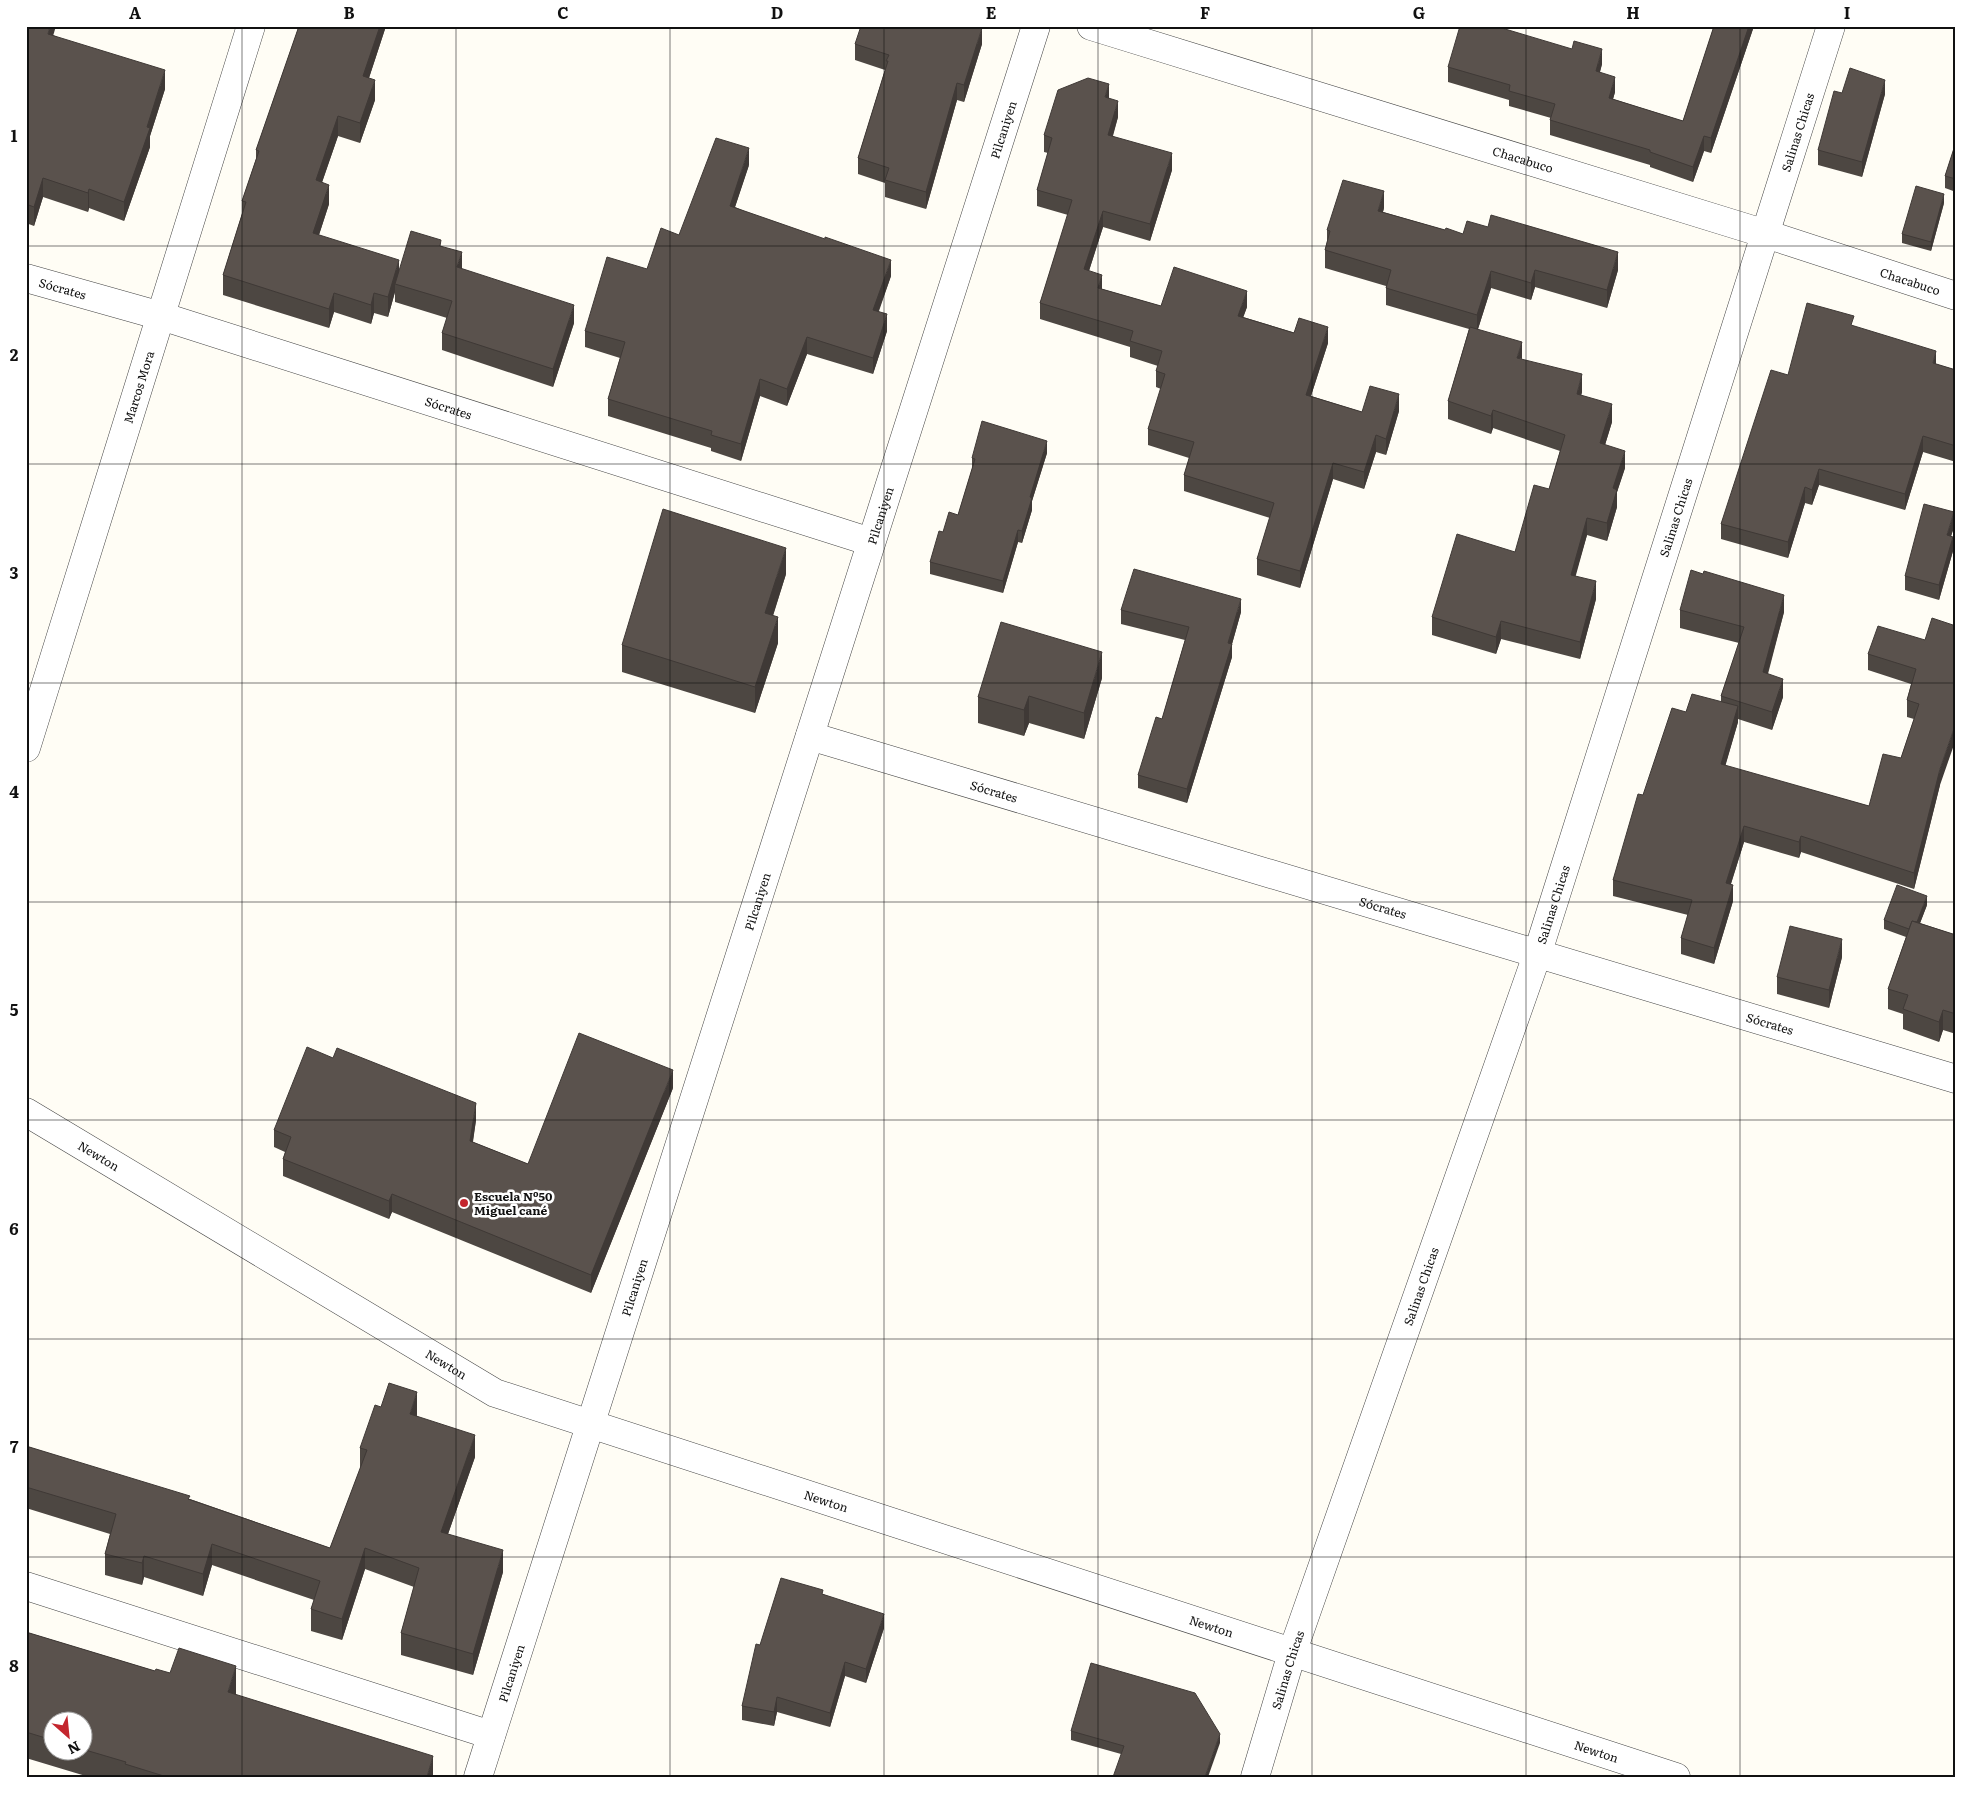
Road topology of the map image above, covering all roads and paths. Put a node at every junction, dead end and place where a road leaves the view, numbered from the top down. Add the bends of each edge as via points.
1 (251, 26) edge
2 (1036, 26) edge
3 (1090, 26) edge
4 (1831, 26) edge
5 (1766, 234) junction
6 (26, 278) edge
7 (1956, 296) edge
8 (161, 316) junction
9 (871, 542) junction
10 (810, 736) junction
11 (26, 748) edge
12 (1537, 955) junction
13 (1956, 1079) edge
14 (26, 1112) edge
15 (590, 1424) junction
16 (26, 1586) edge
17 (1292, 1653) junction
18 (491, 1735) junction
19 (478, 1777) edge
20 (1256, 1777) edge
21 (1676, 1777) edge

1 - 8 street, Marcos Mora
2 - 9 street, Pilcaniyen
3 - 5 street, Chacabuco
4 - 5 street, Salinas Chicas
5 - 7 street, Chacabuco
5 - 12 street, Salinas Chicas
6 - 8 street, Sócrates
8 - 9 street, Sócrates
8 - 11 street, Marcos Mora
9 - 10 street, Pilcaniyen
10 - 12 street, Sócrates
10 - 15 street, Pilcaniyen
12 - 13 street, Sócrates
12 - 17 street, Salinas Chicas
14 - 15 street, Newton via 496,1394
15 - 17 street, Newton
15 - 18 street, Pilcaniyen
16 - 18 street
17 - 20 street, Salinas Chicas
17 - 21 street, Newton
18 - 19 street, Pilcaniyen

